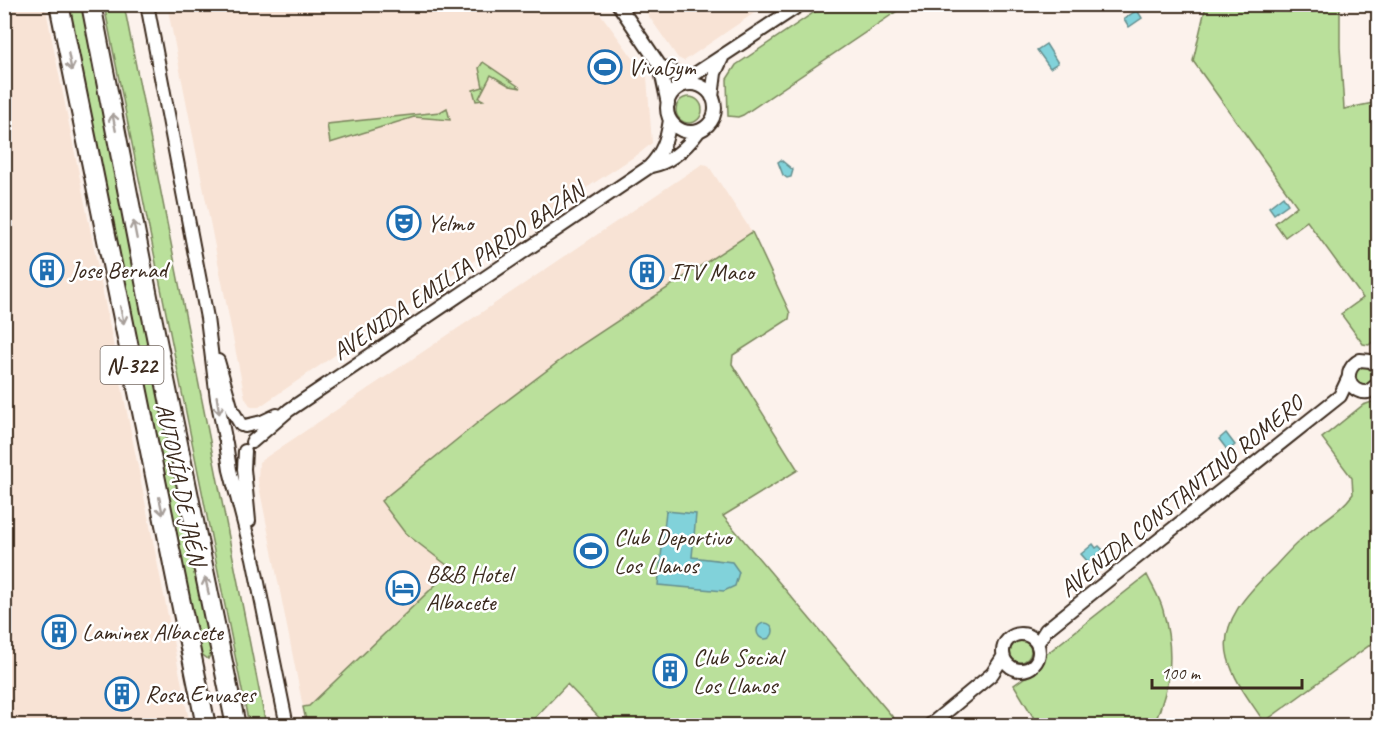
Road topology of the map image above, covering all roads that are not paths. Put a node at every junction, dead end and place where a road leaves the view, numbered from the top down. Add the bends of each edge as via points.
1 (59, 4) edge
2 (91, 4) edge
3 (147, 4) edge
4 (618, 4) edge
5 (801, 4) edge
6 (722, 58) junction
7 (660, 66) junction
8 (690, 84) junction
9 (712, 97) junction
10 (668, 104) junction
11 (670, 120) junction
12 (699, 131) junction
13 (650, 166) junction
14 (208, 329) junction
15 (1377, 364) edge
16 (1348, 379) junction
17 (1378, 384) edge
18 (1358, 391) junction
19 (1342, 394) junction
20 (289, 410) junction
21 (243, 425) junction
22 (226, 440) junction
23 (249, 446) junction
24 (253, 558) junction
25 (1033, 640) junction
26 (1003, 657) junction
27 (1011, 667) junction
28 (992, 674) junction
29 (206, 726) edge
30 (236, 726) edge
31 (287, 726) edge
32 (929, 726) edge

1 -> 29 highway, AUTOVÍA DE JAÉN / N-322
30 -> 2 highway, AUTOVÍA DE JAÉN / N-322
3 - 14 street
4 - 7 street
5 - 6 street
6 - 8 street via 699,70
6 - 9 street via 715,73
7 - 8 street
7 - 10 street
8 - 9 street via 702,87
8 - 10 street via 678,88
9 - 12 street via 713,117
10 - 11 street
11 - 12 street via 685,132
11 - 13 street, AVENIDA EMILIA PARDO BAZÁN via 661,153
12 - 13 street, AVENIDA EMILIA PARDO BAZÁN via 685,149 659,165
13 - 20 street, AVENIDA EMILIA PARDO BAZÁN
14 - 21 street via 232,410
14 -> 22 street
15 - 16 street via 1365,359 1354,363
16 - 18 street
16 - 19 street
17 - 18 street, AVENIDA CONSTANTINO ROMERO via 1374,390
18 - 19 street, AVENIDA CONSTANTINO ROMERO
19 - 25 street, AVENIDA CONSTANTINO ROMERO
20 - 21 street, AVENIDA EMILIA PARDO BAZÁN via 262,422
20 - 23 street, AVENIDA EMILIA PARDO BAZÁN
21 - 22 street via 228,430
21 - 23 street via 251,433
22 - 23 street via 236,452
22 - 24 street
23 - 24 street via 244,469
24 - 31 street
25 - 26 street via 1023,633 1011,636 1004,645
25 - 27 street via 1038,655 1033,665 1022,670
26 - 27 street
26 - 28 street
27 - 28 street
28 - 32 street

